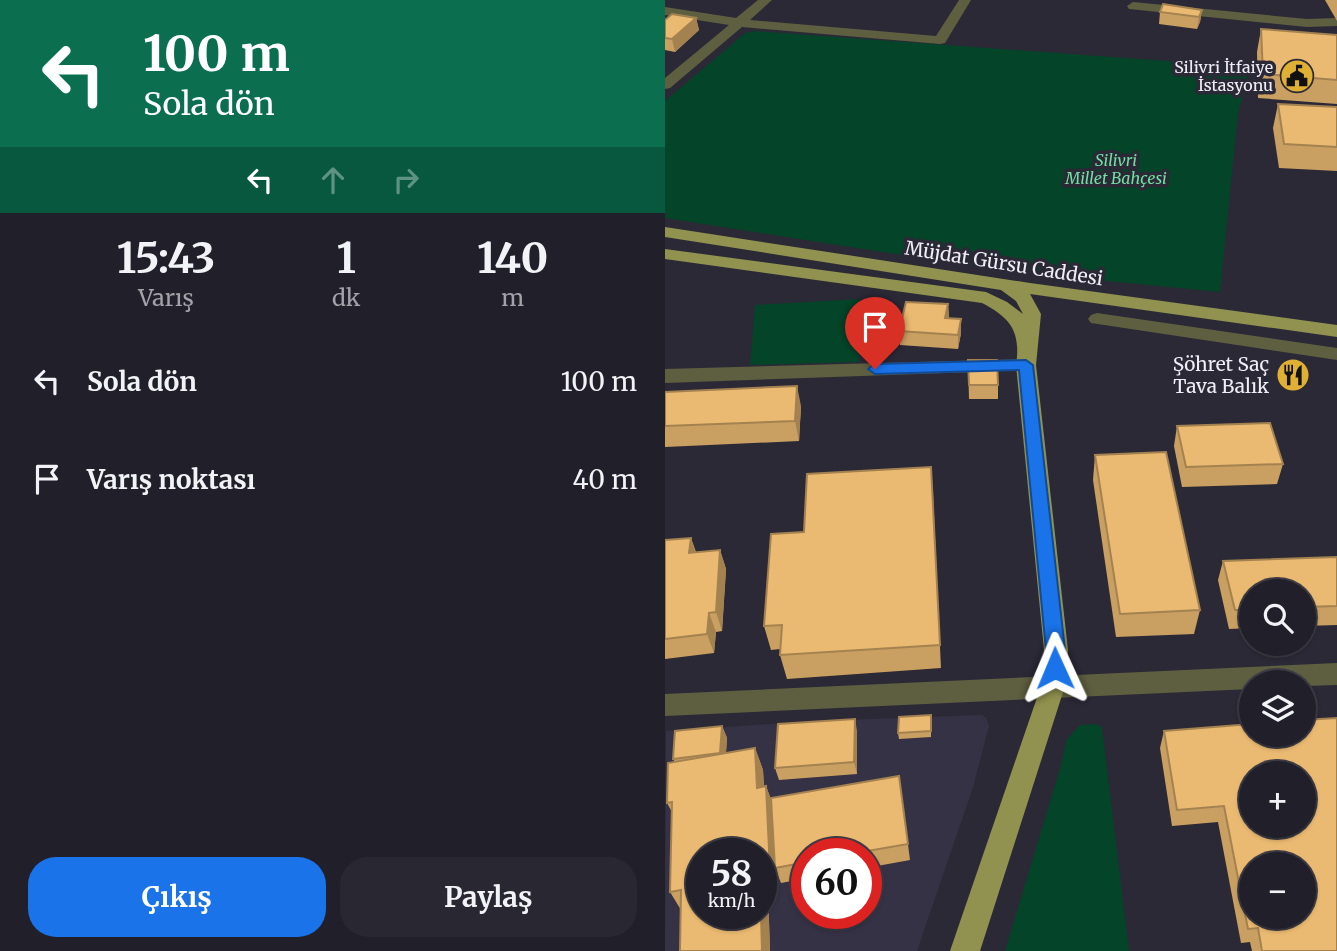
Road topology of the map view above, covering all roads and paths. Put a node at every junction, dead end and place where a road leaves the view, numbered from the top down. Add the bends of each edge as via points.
1 (766, 0) edge
2 (965, 0) edge
3 (1133, 6) dead end
4 (665, 11) edge
5 (740, 23) junction
6 (1337, 23) edge
7 (665, 85) edge
8 (665, 232) edge
9 (665, 254) edge
10 (1006, 285) junction
11 (1097, 319) dead end
12 (1337, 331) edge
13 (1337, 354) edge
14 (1027, 357) junction
15 (665, 376) edge
16 (803, 388) dead end
17 (665, 395) edge
18 (1337, 674) edge
19 (1053, 686) junction
20 (665, 705) edge
21 (965, 951) edge

1 - 5 street
2 - 5 street via 940,40
3 - 6 street
4 - 5 street
5 - 7 street
8 - 10 main road, Müjdat Gürsu Caddesi
9 - 14 main road, Müjdat Gürsu Caddesi via 986,298 1011,311 1025,335
10 - 12 main road, Müjdat Gürsu Caddesi
10 - 14 main road via 1033,314
11 - 13 street
14 - 15 street
14 - 19 main road via 1056,650
16 - 17 street
18 - 19 street
19 - 20 street
19 - 21 main road

